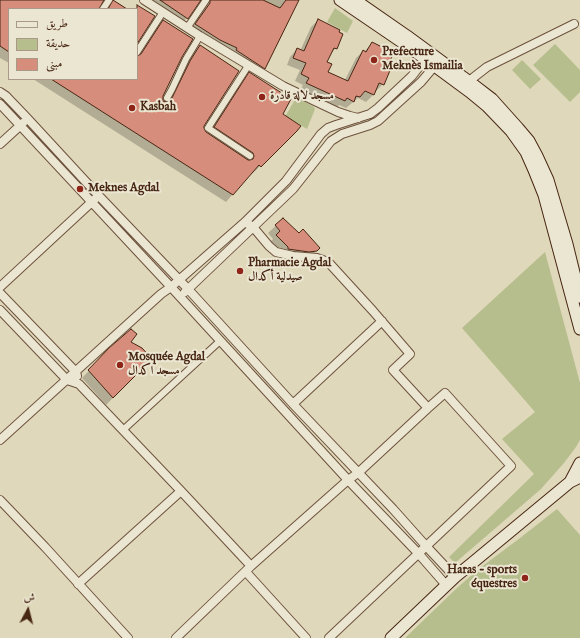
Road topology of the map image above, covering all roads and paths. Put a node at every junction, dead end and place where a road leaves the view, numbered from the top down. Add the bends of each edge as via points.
1 (144, 0) edge
2 (206, 0) edge
3 (340, 0) edge
4 (355, 0) edge
5 (163, 12) junction
6 (574, 24) dead end
7 (187, 28) junction
8 (200, 36) junction
9 (138, 50) edge
10 (432, 60) junction
11 (248, 66) junction
12 (469, 81) junction
13 (0, 92) edge
14 (167, 98) dead end
15 (0, 104) edge
16 (338, 112) junction
17 (358, 118) junction
18 (28, 119) junction
19 (347, 121) junction
20 (20, 126) junction
21 (359, 128) junction
22 (0, 144) edge
23 (250, 156) dead end
24 (99, 196) junction
25 (92, 202) junction
26 (245, 222) junction
27 (253, 227) junction
28 (179, 280) junction
29 (0, 287) edge
30 (171, 287) junction
31 (188, 290) junction
32 (0, 293) edge
33 (180, 297) junction
34 (580, 297) edge
35 (0, 310) edge
36 (382, 321) junction
37 (580, 329) edge
38 (228, 333) junction
39 (220, 341) junction
40 (76, 372) junction
41 (67, 380) junction
42 (79, 384) junction
43 (294, 404) junction
44 (428, 408) junction
45 (123, 430) junction
46 (0, 440) edge
47 (580, 463) edge
48 (358, 473) junction
49 (580, 477) edge
50 (348, 480) junction
51 (570, 482) junction
52 (181, 491) junction
53 (0, 500) edge
54 (426, 546) junction
55 (418, 553) junction
56 (249, 569) junction
57 (456, 577) junction
58 (78, 584) junction
59 (446, 586) junction
60 (128, 638) edge
61 (176, 638) edge
62 (306, 638) edge
63 (329, 638) edge
64 (391, 638) edge

1 - 5 street
2 - 7 street
3 - 10 main road
4 - 10 main road
5 - 7 street
5 - 9 street
6 - 12 street via 487,67
7 - 8 street
8 - 11 street
8 - 14 street
10 - 12 main road
10 - 17 street via 378,108
10 - 21 street via 421,82 378,121
10 - 37 main road via 487,106 511,131 526,152 544,195
11 - 16 street
11 - 23 street via 208,128
12 - 34 main road via 492,99 529,141 537,156 557,209
13 - 18 street
15 - 20 street
16 - 17 street
16 - 19 street
17 - 19 street
17 - 21 street via 361,122
18 - 20 street
18 - 24 street
19 - 21 street via 351,126
19 - 26 street via 328,128 321,134 286,181
20 - 22 street
20 - 25 street
21 - 27 street via 331,141 293,189
24 - 25 street
24 - 28 street
25 - 29 street
25 - 30 street
26 - 27 street
26 - 28 street
27 - 31 street
27 - 36 street via 276,252 316,258 330,264
28 - 30 street
28 - 31 street
30 - 33 street
30 - 40 street
31 - 33 street
31 - 38 street
32 - 40 street
33 - 39 street
35 - 41 street
36 - 43 street
36 - 44 street via 410,354 393,370
38 - 39 street
38 - 43 street
39 - 45 street
39 - 50 street
40 - 41 street
40 - 42 street
41 - 42 street
41 - 46 street
42 - 45 street
43 - 48 street
44 - 48 street
44 - 54 street via 445,392 511,466
45 - 52 street
47 - 51 main road
48 - 50 street
48 - 54 street
49 - 51 main road
50 - 55 street
50 - 56 street
51 - 57 main road
52 - 56 street
52 - 58 street
53 - 58 street
54 - 55 street
54 - 57 street
55 - 59 street
55 - 63 street
56 - 61 street
56 - 62 street
57 - 59 main road
58 - 60 street
59 - 64 main road

